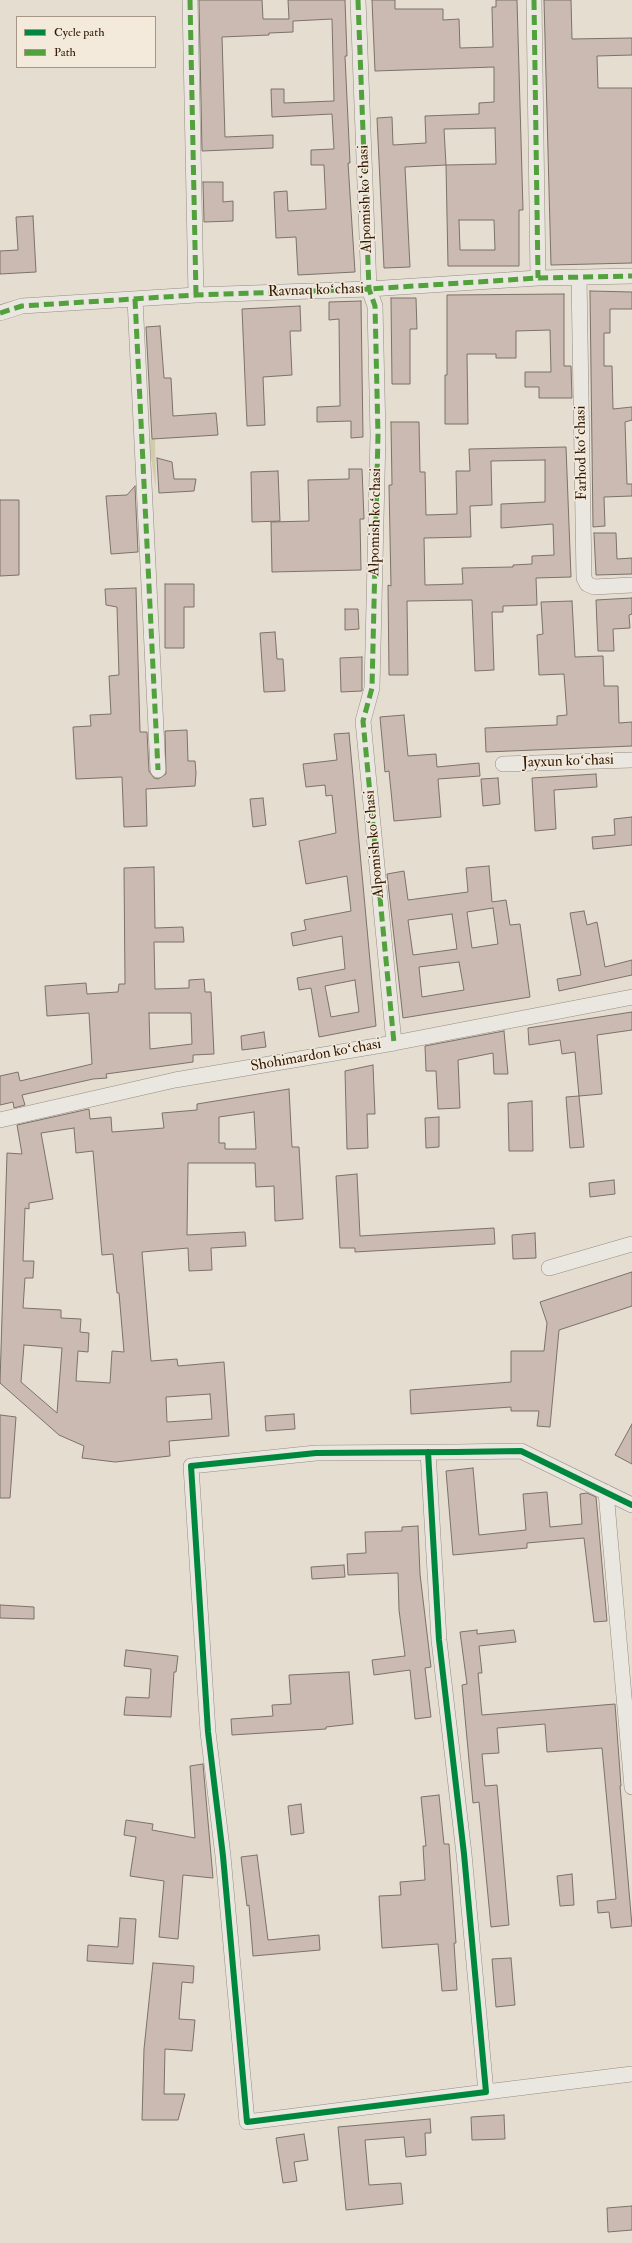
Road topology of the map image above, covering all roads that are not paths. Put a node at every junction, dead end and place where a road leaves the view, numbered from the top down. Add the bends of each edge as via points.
1 (190, 0) edge
2 (358, 0) edge
3 (534, 0) edge
4 (632, 276) edge
5 (579, 277) junction
6 (538, 278) junction
7 (369, 289) junction
8 (196, 295) junction
9 (134, 299) junction
10 (0, 313) edge
11 (632, 585) edge
12 (632, 760) edge
13 (503, 764) dead end
14 (158, 770) dead end
15 (632, 997) edge
16 (394, 1043) junction
17 (0, 1120) edge
18 (632, 1244) edge
19 (549, 1268) dead end
20 (428, 1452) junction
21 (606, 1492) junction
22 (632, 1505) edge
23 (632, 1787) edge
24 (632, 2074) edge
25 (486, 2092) junction

1 - 8 street
2 - 7 street, Alpomish koʻchasi
3 - 6 street
4 - 5 street, Ravnaq koʻchasi
5 - 6 street, Ravnaq koʻchasi
5 - 11 street, Farhod koʻchasi via 584,578 587,584 594,586
6 - 7 street, Ravnaq koʻchasi
7 - 8 street, Ravnaq koʻchasi
7 - 16 street, Alpomish koʻchasi via 375,306 378,435 372,688 363,721
8 - 9 street, Ravnaq koʻchasi
9 - 10 street, Ravnaq koʻchasi via 22,306
9 - 14 street
12 - 13 street, Jayxun koʻchasi
15 - 16 street, Shohimardon koʻchasi
16 - 17 street, Shohimardon koʻchasi via 175,1080
18 - 19 street
20 - 21 street via 521,1451
20 - 25 street via 439,1640 464,1854
20 - 25 street via 316,1453 190,1466 208,1732 223,1856 247,2122
21 - 22 street
21 - 23 street
24 - 25 street

